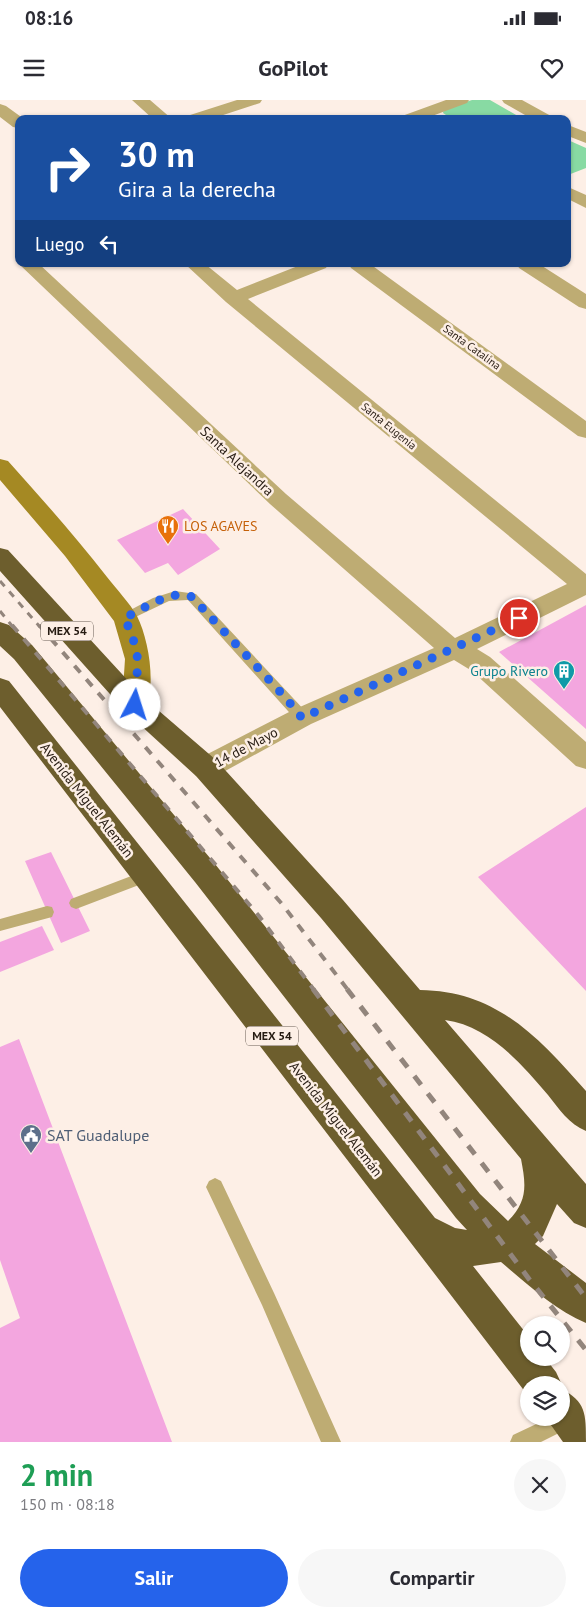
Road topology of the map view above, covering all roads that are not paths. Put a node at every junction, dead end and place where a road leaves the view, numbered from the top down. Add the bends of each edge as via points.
1 (140, 100) edge
2 (254, 100) edge
3 (461, 100) edge
4 (520, 101) edge
5 (0, 109) edge
6 (432, 110) junction
7 (159, 115) edge
8 (206, 115) edge
9 (419, 115) edge
10 (440, 115) edge
11 (539, 115) edge
12 (15, 120) edge
13 (571, 131) edge
14 (586, 138) edge
15 (571, 194) edge
16 (586, 203) edge
17 (32, 267) edge
18 (197, 267) edge
19 (311, 267) edge
20 (362, 267) edge
21 (531, 267) edge
22 (233, 298) junction
23 (586, 303) edge
24 (586, 431) edge
25 (0, 466) edge
26 (0, 556) edge
27 (585, 586) edge
28 (124, 618) junction
29 (0, 631) edge
30 (453, 650) junction
31 (0, 688) edge
32 (135, 705) junction
33 (302, 718) junction
34 (586, 758) edge
35 (206, 768) junction
36 (147, 876) junction
37 (76, 903) dead end
38 (48, 912) dead end
39 (0, 924) edge
40 (412, 1004) junction
41 (586, 1115) edge
42 (536, 1151) junction
43 (215, 1187) dead end
44 (586, 1211) edge
45 (411, 1216) junction
46 (586, 1305) edge
47 (536, 1376) edge
48 (572, 1422) edge
49 (331, 1442) edge
50 (520, 1442) edge

1 - 7 street
2 - 8 street
3 - 6 street
4 - 11 street
5 - 12 street
6 - 9 street
6 - 10 street
13 - 14 street
15 - 16 street
17 - 30 street, Santa Alejandra via 278,499
18 - 22 street, Santa Eugenia
19 - 22 street
20 - 24 street, Santa Catalina
21 - 23 street
22 - 27 street, Santa Eugenia
25 - 28 street via 73,550
26 - 32 highway, MEX 54
27 - 30 street, 14 de Mayo
28 - 32 street via 132,634 138,660
28 - 33 lane via 172,595 184,593 192,597
29 - 46 highway via 22,652 205,873 468,1206 505,1243
30 - 33 street, 14 de Mayo
30 - 34 street, Santa Alejandra via 481,664
31 - 36 highway, Avenida Miguel Alemán / MEX 54
32 - 35 highway, MEX 54
33 - 35 street, 14 de Mayo
35 - 40 highway, MEX 54
36 - 37 lane
36 - 45 highway, Avenida Miguel Alemán / MEX 54
38 - 39 lane
40 - 41 highway via 455,1007 492,1022 524,1046
40 - 42 highway, MEX 54
42 - 44 highway, MEX 54
42 - 45 highway via 542,1170 543,1190 539,1209 515,1239 480,1250 460,1248 436,1238
43 - 49 lane
45 - 47 highway, Avenida Miguel Alemán / MEX 54
48 - 50 lane

